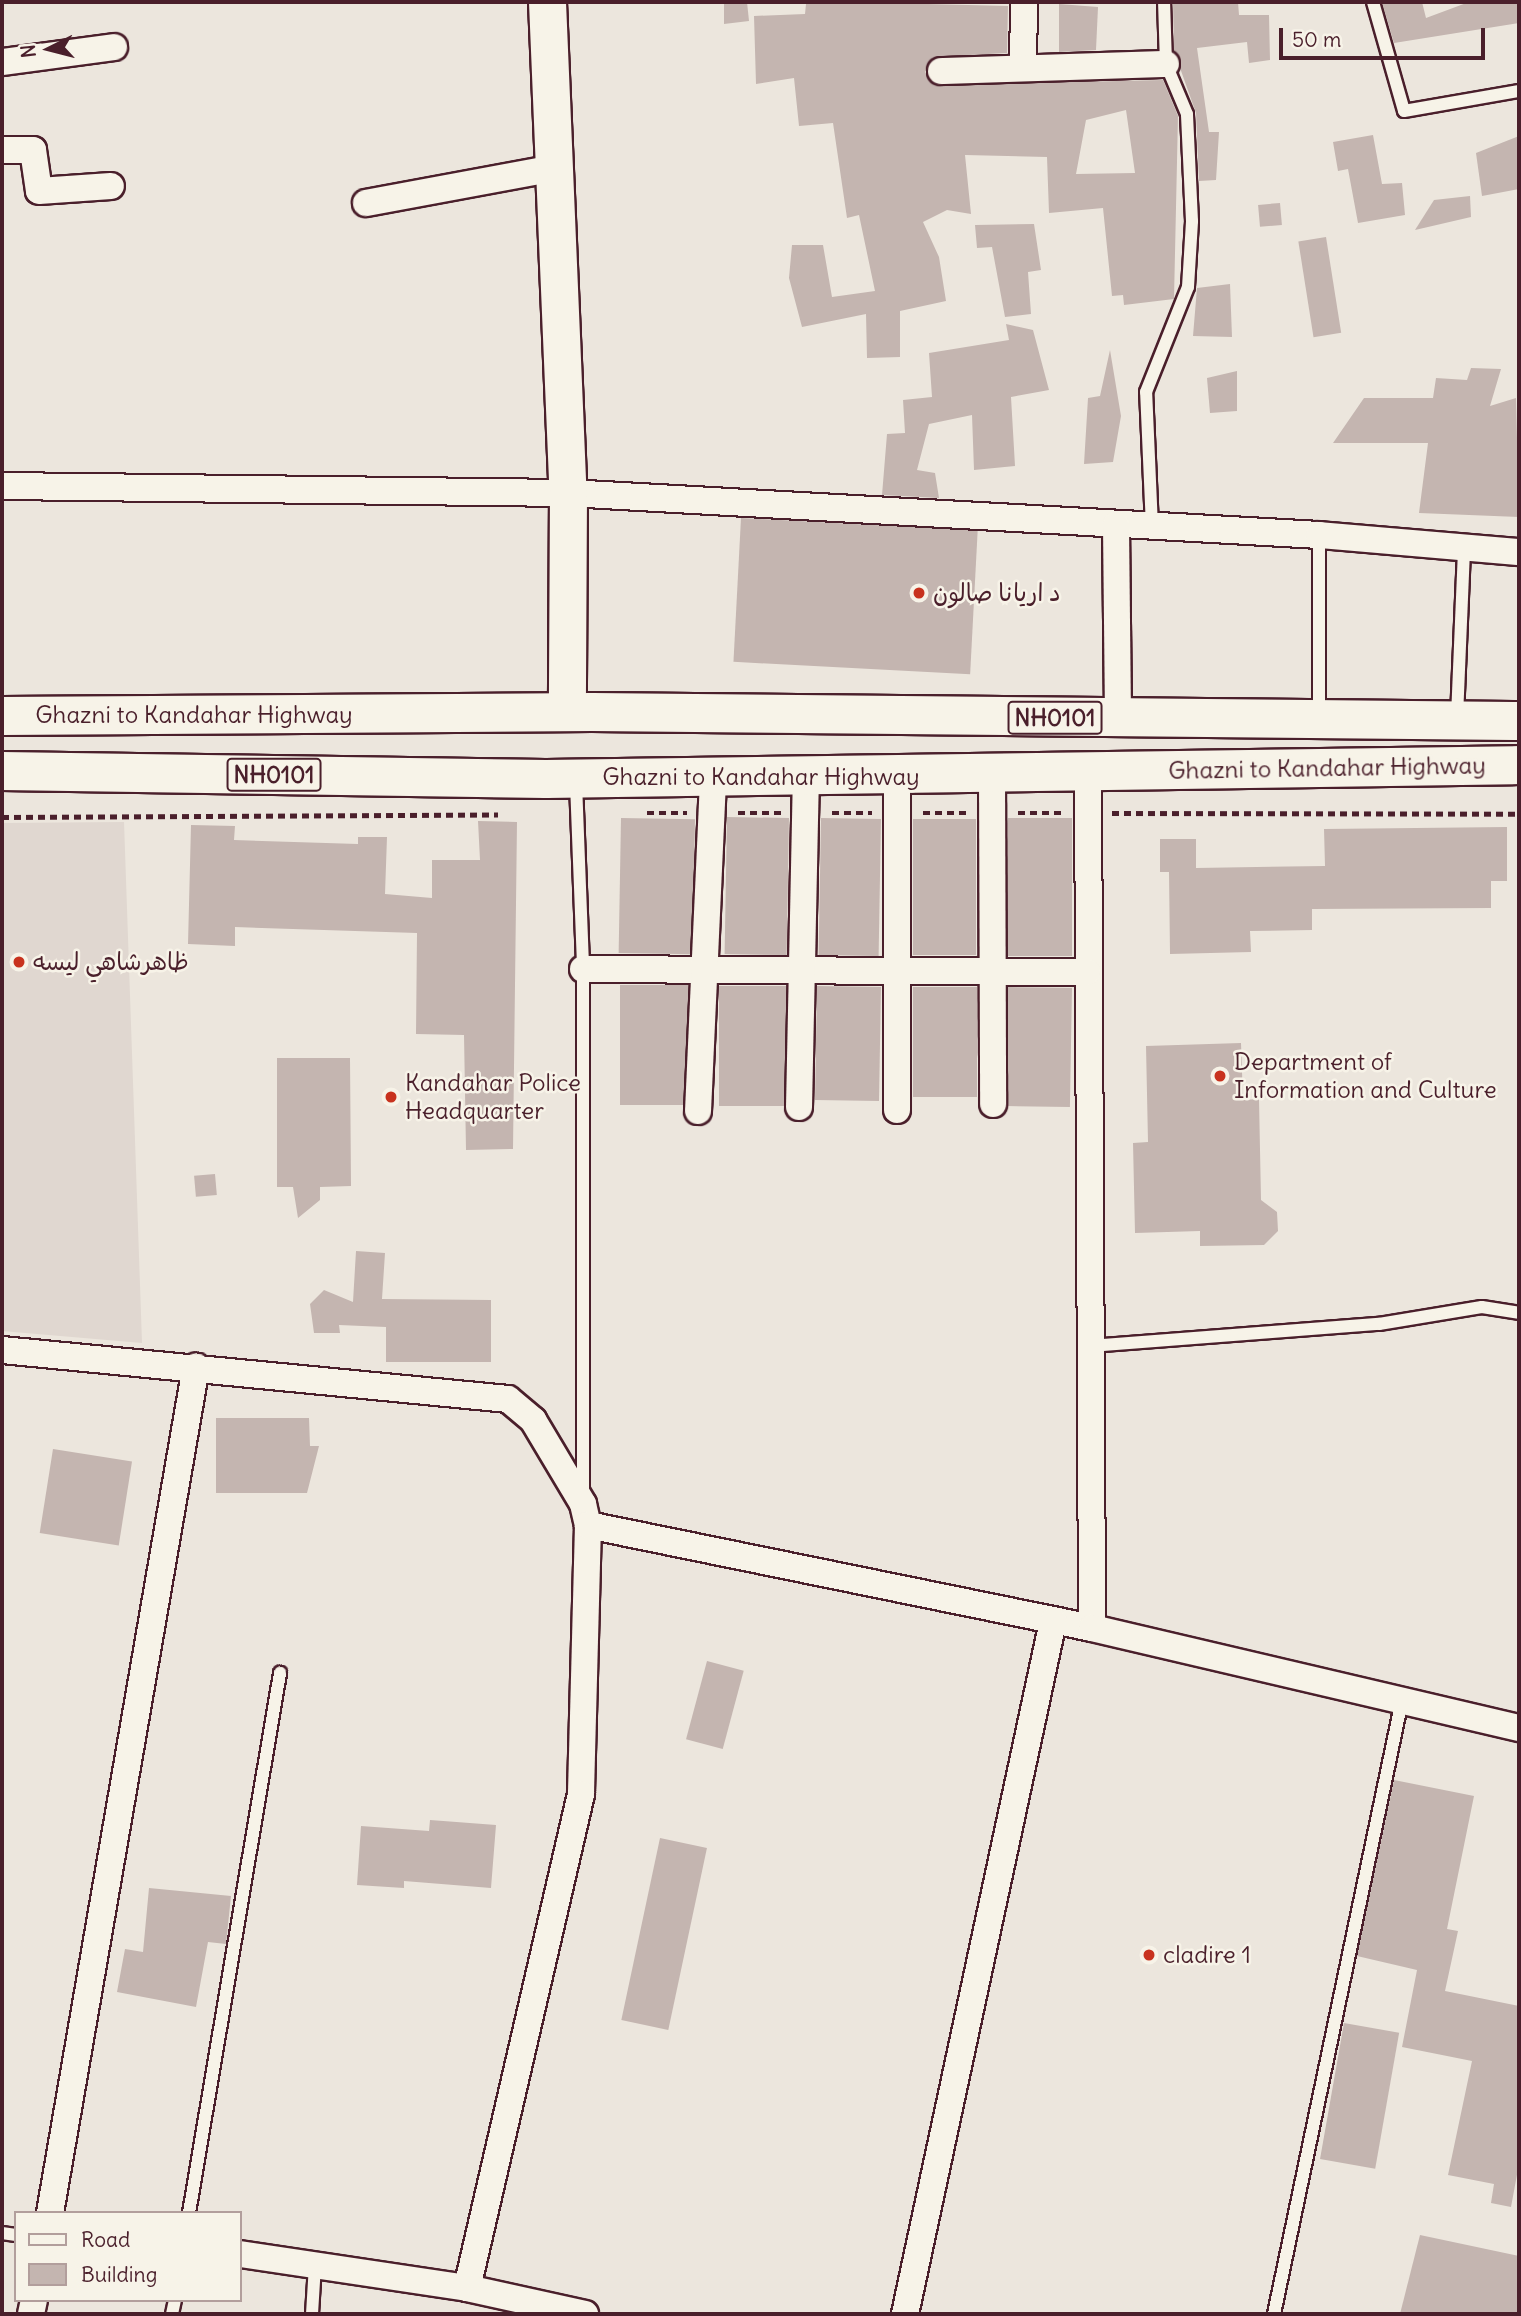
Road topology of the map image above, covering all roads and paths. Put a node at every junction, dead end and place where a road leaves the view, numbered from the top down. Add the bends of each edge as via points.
1 (547, 2) edge
2 (1024, 2) edge
3 (1164, 2) edge
4 (1373, 2) edge
5 (114, 47) dead end
6 (2, 62) edge
7 (1166, 64) junction
8 (1023, 66) junction
9 (942, 71) dead end
10 (1519, 91) edge
11 (2, 150) edge
12 (555, 168) junction
13 (111, 186) dead end
14 (366, 203) dead end
15 (2, 486) edge
16 (568, 493) junction
17 (1116, 525) junction
18 (1152, 527) junction
19 (1320, 535) junction
20 (1464, 548) junction
21 (1519, 552) edge
22 (567, 712) junction
23 (2, 716) edge
24 (1118, 719) junction
25 (1319, 720) junction
26 (1457, 721) junction
27 (1519, 721) edge
28 (1519, 765) edge
29 (2, 771) edge
30 (1088, 774) junction
31 (806, 775) junction
32 (897, 775) junction
33 (992, 775) junction
34 (575, 778) junction
35 (712, 794) junction
36 (632, 813) dead end
37 (807, 813) junction
38 (895, 813) junction
39 (990, 813) junction
40 (1086, 813) junction
41 (509, 814) dead end
42 (1519, 814) edge
43 (2, 817) edge
44 (583, 969) junction
45 (704, 972) junction
46 (803, 972) junction
47 (896, 972) junction
48 (992, 972) junction
49 (1087, 972) junction
50 (993, 1104) dead end
51 (799, 1107) dead end
52 (897, 1110) dead end
53 (698, 1111) dead end
54 (1519, 1314) edge
55 (1090, 1346) junction
56 (2, 1350) edge
57 (196, 1367) junction
58 (585, 1515) junction
59 (1054, 1621) junction
60 (1092, 1628) junction
61 (280, 1673) dead end
62 (1402, 1699) junction
63 (1519, 1728) edge
64 (50, 2211) edge
65 (189, 2211) edge
66 (242, 2253) edge
67 (315, 2265) junction
68 (467, 2288) junction
69 (505, 2305) edge
70 (312, 2314) edge
71 (585, 2314) edge
72 (905, 2314) edge
73 (1274, 2314) edge

1 - 12 main road
2 - 8 street
3 - 7 lane
4 - 10 lane via 1404,111
5 - 6 street
7 - 8 street
7 - 18 lane via 1187,114 1192,221 1188,287 1146,392
8 - 9 street
11 - 13 street via 33,150 39,191
12 - 14 street
12 - 16 main road
15 - 16 street
16 - 17 street
16 - 22 main road
17 - 18 street
17 - 24 street
18 - 19 street
19 - 20 street
19 - 25 lane
20 - 21 street
20 - 26 lane
22 - 23 highway, Ghazni to Kandahar Highway / NH0101
22 - 24 highway, Ghazni to Kandahar Highway / NH0101
24 - 25 highway, Ghazni to Kandahar Highway / NH0101
25 - 26 highway, Ghazni to Kandahar Highway / NH0101
26 - 27 highway, Ghazni to Kandahar Highway / NH0101
28 - 30 highway, Ghazni to Kandahar Highway / NH0101
29 - 34 highway, Ghazni to Kandahar Highway / NH0101
30 - 33 highway, Ghazni to Kandahar Highway / NH0101
30 - 40 street
31 - 32 highway, Ghazni to Kandahar Highway / NH0101
31 - 35 highway, Ghazni to Kandahar Highway / NH0101
31 - 37 street
32 - 33 highway, Ghazni to Kandahar Highway / NH0101
32 - 38 street
33 - 39 street
34 - 35 highway, Ghazni to Kandahar Highway / NH0101
34 - 44 lane
35 - 36 path
35 - 37 path
35 - 45 street
37 - 38 path
37 - 46 street
38 - 39 path
38 - 47 street
39 - 40 path
39 - 48 street
40 - 42 path
40 - 49 street
41 - 43 path
44 - 45 street
44 - 58 lane
45 - 46 street
45 - 53 street
46 - 47 street
46 - 51 street
47 - 48 street
47 - 52 street
48 - 49 street
48 - 50 street
49 - 55 street
54 - 55 lane via 1482,1307 1379,1324
55 - 60 street
56 - 57 street
57 - 58 street via 508,1399 533,1420
57 - 64 street
58 - 59 street
58 - 68 street via 581,1794
59 - 60 street
59 - 72 street
60 - 62 street
61 - 65 lane
62 - 63 street
62 - 73 lane
66 - 67 street
67 - 68 street
67 - 70 lane
68 - 69 street
69 - 71 street

